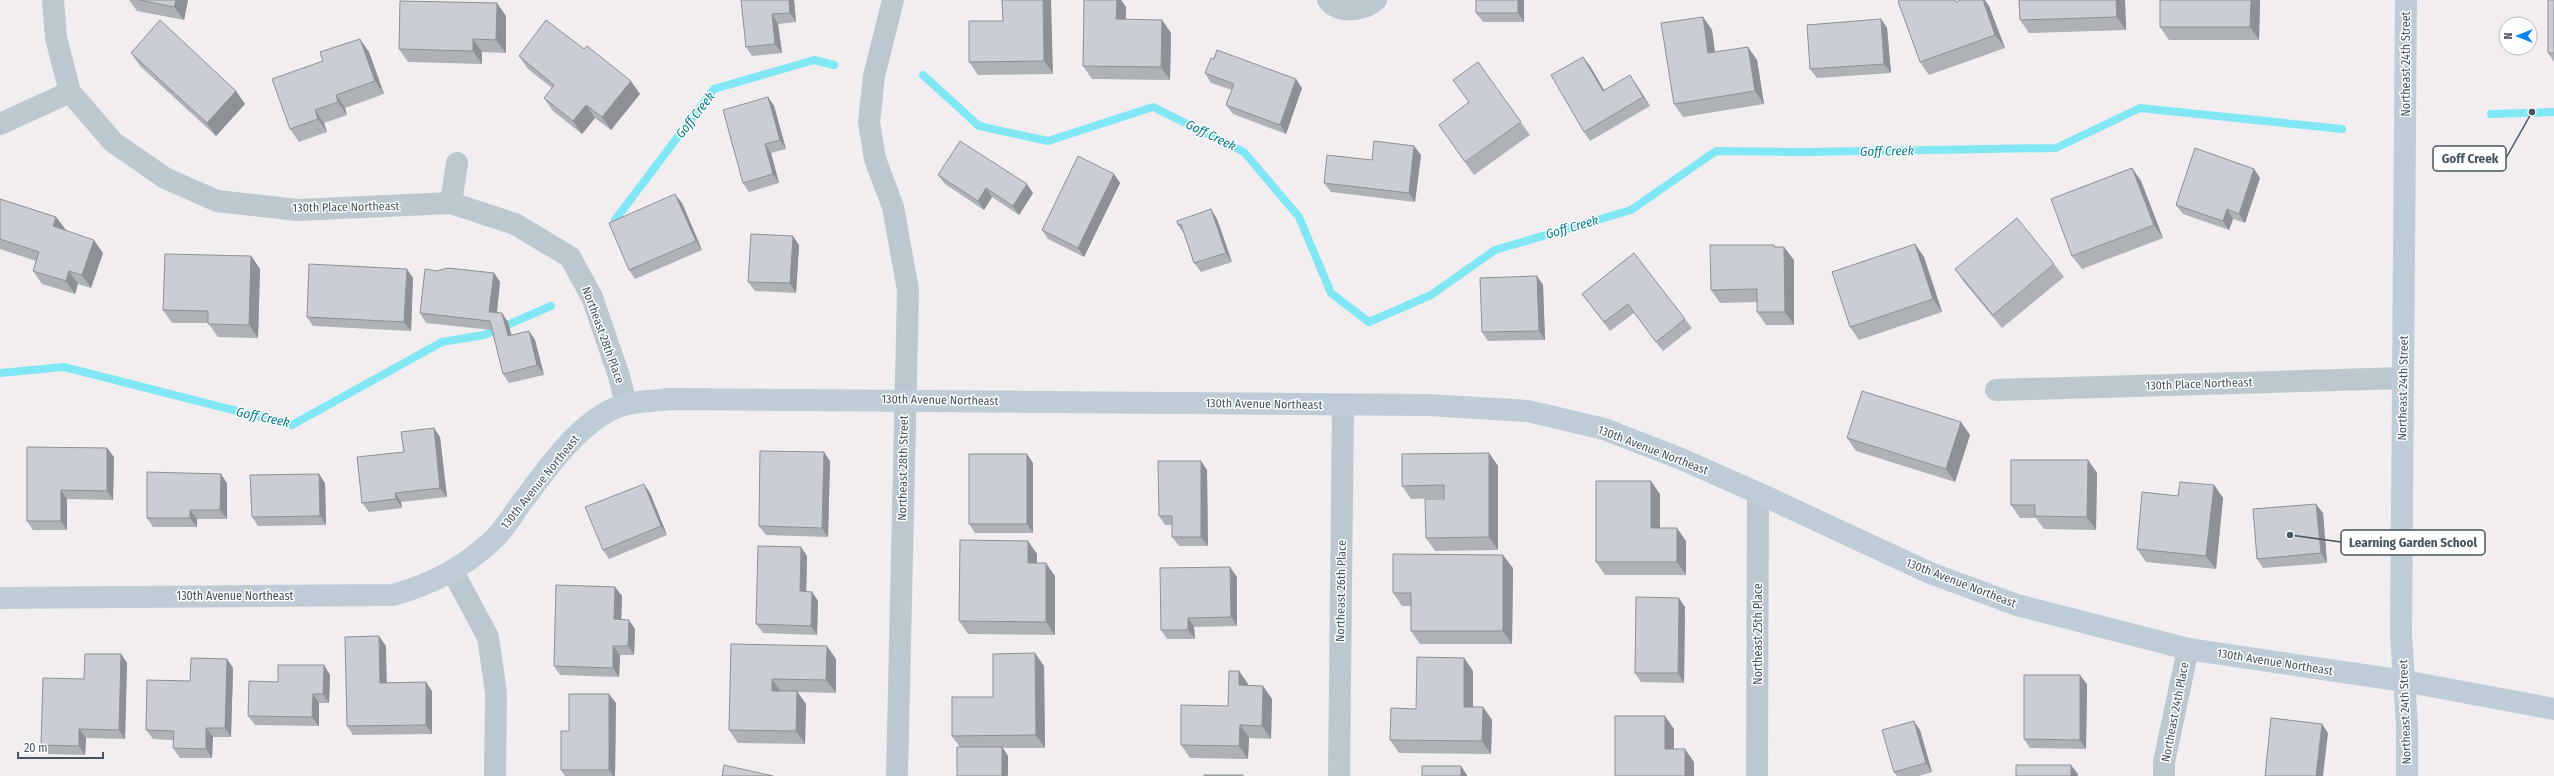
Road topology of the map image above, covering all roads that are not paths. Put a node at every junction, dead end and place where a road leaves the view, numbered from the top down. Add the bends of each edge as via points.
1 (53, 0) edge
2 (893, 0) edge
3 (1328, 0) edge
4 (1376, 0) edge
5 (2406, 0) edge
6 (70, 92) junction
7 (0, 124) edge
8 (457, 163) dead end
9 (451, 203) junction
10 (2402, 378) junction
11 (1996, 390) dead end
12 (904, 399) junction
13 (626, 404) junction
14 (1343, 405) junction
15 (1758, 493) junction
16 (453, 572) junction
17 (0, 598) edge
18 (2188, 649) junction
19 (2404, 681) junction
20 (2554, 709) edge
21 (495, 776) edge
22 (897, 776) edge
23 (1340, 776) edge
24 (1757, 776) edge
25 (2164, 776) edge
26 (2407, 776) edge

1 - 6 street via 56,38
2 - 12 street, Northeast 28th Street via 874,76 869,122 875,158 893,207 908,290
3 - 4 street via 1340,8 1354,9 1370,5
5 - 10 street, Northeast 24th Street
6 - 7 street
6 - 9 street, 130th Place Northeast via 113,142 165,178 217,201 298,210
8 - 9 street
9 - 13 street, Northeast 28th Place via 515,224 570,257 592,297
10 - 11 street, 130th Place Northeast
10 - 19 street, Northeast 24th Street via 2401,635
12 - 13 street, 130th Avenue Northeast via 669,399
12 - 14 street, 130th Avenue Northeast
12 - 22 street, Northeast 28th Street
13 - 16 street, 130th Avenue Northeast via 598,419 576,435 494,540
14 - 15 street, 130th Avenue Northeast via 1428,405 1528,411 1604,429 1679,458
14 - 23 street, Northeast 26th Place
15 - 18 street, 130th Avenue Northeast via 1930,573 2017,605
15 - 24 street, Northeast 25th Place
16 - 17 street, 130th Avenue Northeast via 424,586 393,595
16 - 21 street via 488,637 496,693
18 - 19 street, 130th Avenue Northeast
18 - 25 street, Northeast 24th Place via 2164,762
19 - 20 street, 130th Avenue Northeast
19 - 26 street, Northeast 24th Street

